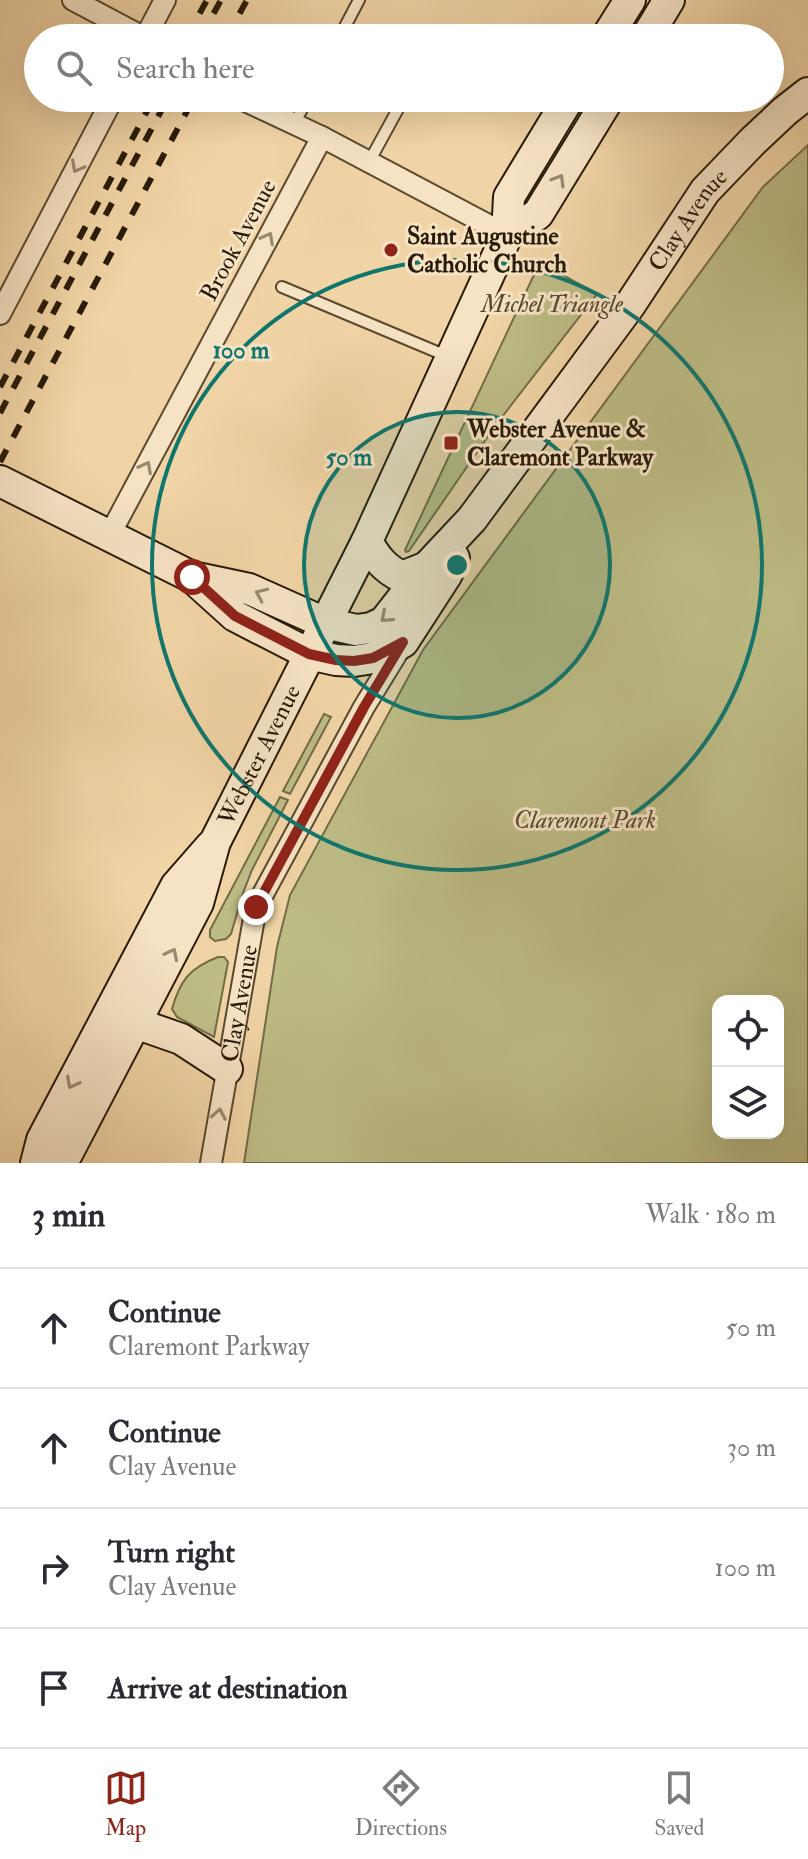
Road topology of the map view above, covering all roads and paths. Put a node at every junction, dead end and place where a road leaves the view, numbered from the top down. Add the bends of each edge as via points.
1 (73, 0) edge
2 (165, 0) edge
3 (359, 0) edge
4 (630, 0) edge
5 (669, 0) edge
6 (118, 24) edge
7 (152, 24) edge
8 (346, 24) edge
9 (615, 24) edge
10 (654, 24) edge
11 (808, 93) edge
12 (106, 112) edge
13 (269, 112) edge
14 (300, 112) edge
15 (396, 112) edge
16 (561, 112) edge
17 (600, 112) edge
18 (784, 112) edge
19 (784, 112) edge
20 (294, 124) junction
21 (322, 137) junction
22 (369, 162) junction
23 (507, 235) junction
24 (282, 287) dead end
25 (0, 314) edge
26 (451, 358) junction
27 (1, 482) edge
28 (472, 519) junction
29 (109, 536) junction
30 (367, 541) junction
31 (427, 567) junction
32 (192, 577) junction
33 (325, 623) junction
34 (403, 642) junction
35 (309, 654) junction
36 (122, 1018) junction
37 (227, 1069) junction
38 (36, 1163) edge
39 (59, 1163) edge
40 (211, 1163) edge

1 - 6 street
2 - 7 street
3 - 8 lane
4 - 9 main road
5 - 10 main road
11 - 18 main road, Clay Avenue
12 -> 25 street
13 - 20 street
14 - 20 lane
15 - 22 lane
16 - 23 main road, Webster Avenue via 509,197
23 -> 17 main road, Webster Avenue via 538,214
19 - 28 main road, Clay Avenue via 705,191 630,305
20 - 21 street
21 - 22 street
29 -> 21 street, Brook Avenue
22 - 23 street
23 - 26 main road, Webster Avenue
24 - 26 lane
26 - 30 main road, Webster Avenue
27 - 29 main road
28 - 31 main road, Clay Avenue
28 - 34 main road, Clay Avenue via 447,574
29 - 32 main road
30 - 31 main road via 376,560 392,573 402,577
30 - 33 main road, Webster Avenue
31 -> 33 main road, Clay Avenue via 384,622 356,630
33 -> 32 main road, Clay Avenue via 249,589
32 - 35 main road via 235,616
33 - 35 main road, Webster Avenue
34 - 35 main road via 373,658 354,661
34 - 37 street, Clay Avenue via 256,907
35 - 36 main road, Webster Avenue via 215,842 176,886
36 - 37 main road via 181,1039
36 -> 38 main road, Webster Avenue via 42,1140
36 - 39 main road, Webster Avenue
40 -> 37 street, Clay Avenue

